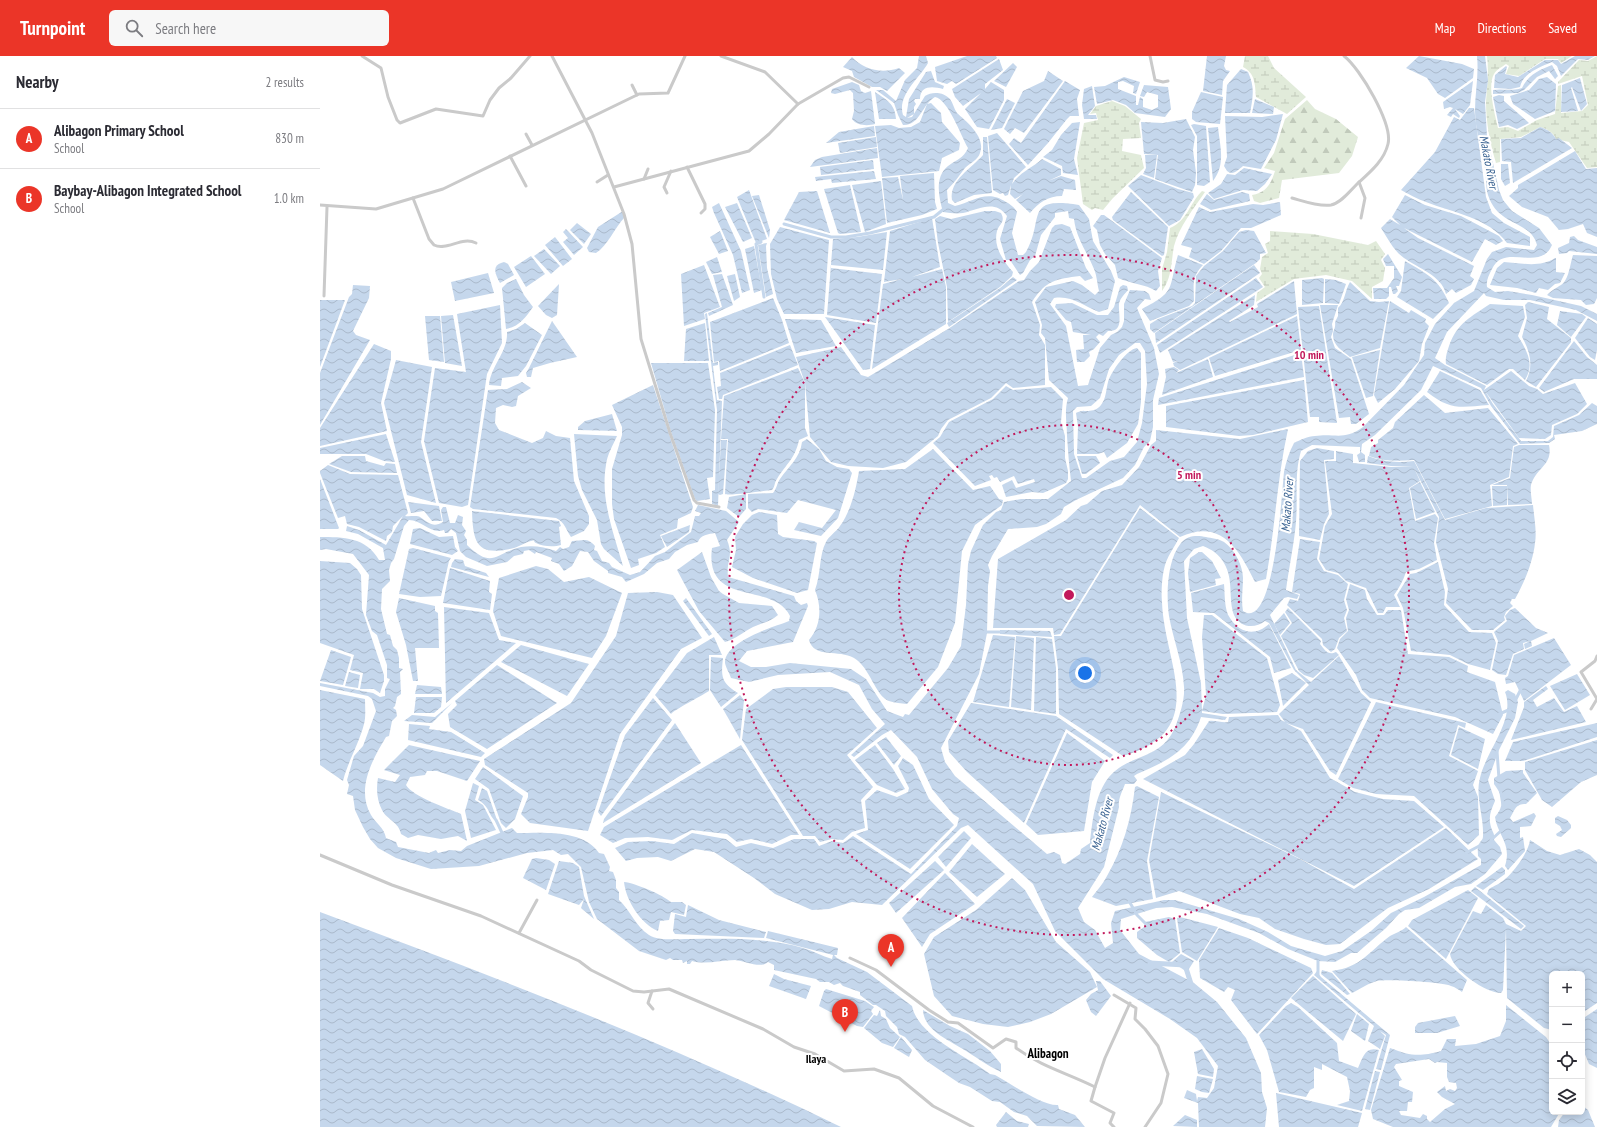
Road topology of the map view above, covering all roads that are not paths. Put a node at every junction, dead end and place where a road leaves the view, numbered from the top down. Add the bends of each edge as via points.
1 (362, 56) edge
2 (530, 56) edge
3 (552, 56) edge
4 (684, 56) edge
5 (721, 56) edge
6 (1150, 56) edge
7 (1344, 56) edge
8 (1168, 81) dead end
9 (632, 85) dead end
10 (869, 87) dead end
11 (637, 95) junction
12 (798, 104) junction
13 (584, 120) junction
14 (526, 134) dead end
15 (532, 146) junction
16 (510, 156) junction
17 (687, 166) junction
18 (648, 168) dead end
19 (670, 171) junction
20 (608, 175) junction
21 (644, 179) junction
22 (597, 182) dead end
23 (1359, 182) junction
24 (526, 186) dead end
25 (614, 187) junction
26 (667, 193) dead end
27 (413, 198) junction
28 (1292, 198) dead end
29 (320, 205) edge
30 (327, 206) junction
31 (700, 213) dead end
32 (1361, 218) dead end
33 (476, 243) dead end
34 (324, 296) dead end
35 (719, 507) dead end
36 (1597, 656) edge
37 (1591, 708) dead end
38 (320, 856) edge
39 (537, 900) dead end
40 (519, 933) junction
41 (850, 958) dead end
42 (652, 991) junction
43 (1114, 995) dead end
44 (1130, 1003) junction
45 (653, 1009) dead end
46 (1095, 1087) junction
47 (973, 1127) edge
48 (1114, 1127) edge
49 (1145, 1127) edge

1 - 2 street via 381,68 388,97 400,123 436,109 483,116 499,88
3 - 13 street
4 - 11 street via 668,94
5 - 12 street via 765,72
6 - 8 street via 1155,80
7 - 23 street via 1352,62 1367,84 1388,136 1386,149 1376,167
9 - 11 street
10 - 12 street via 849,77 843,78
11 - 13 street
12 - 17 street via 749,151
13 - 15 street
13 - 20 street via 592,133
14 - 15 street
15 - 16 street
16 - 24 street
16 - 27 street via 443,189
17 - 19 street
17 - 31 street via 705,204
18 - 21 street
19 - 21 street
19 - 26 street via 664,187
20 - 22 street
20 - 25 street
21 - 25 street
23 - 28 street via 1330,205
23 - 32 street via 1365,198
25 - 35 street via 622,205 632,244 642,339 670,432 694,500 697,503
27 - 30 street via 376,209
27 - 33 street via 429,239 434,245 441,246 468,240
29 - 30 street
30 - 34 street
36 - 37 street via 1595,661 1581,672 1597,699
38 - 40 street via 392,885 481,916
39 - 40 street
40 - 42 street via 579,961 591,970 633,991
41 - 46 street via 876,970 929,1010 948,1022 958,1023 993,1048 1006,1039 1011,1040 1016,1042 1016,1048 1048,1068
42 - 45 street via 648,1003
42 - 47 street via 669,989 763,1029 794,1047 815,1054 844,1070 874,1070 899,1078 933,1106
43 - 44 street
44 - 46 street
44 - 49 street via 1136,1008 1135,1019 1158,1046 1168,1074 1161,1103
46 - 48 street via 1091,1101 1114,1113 1110,1123

